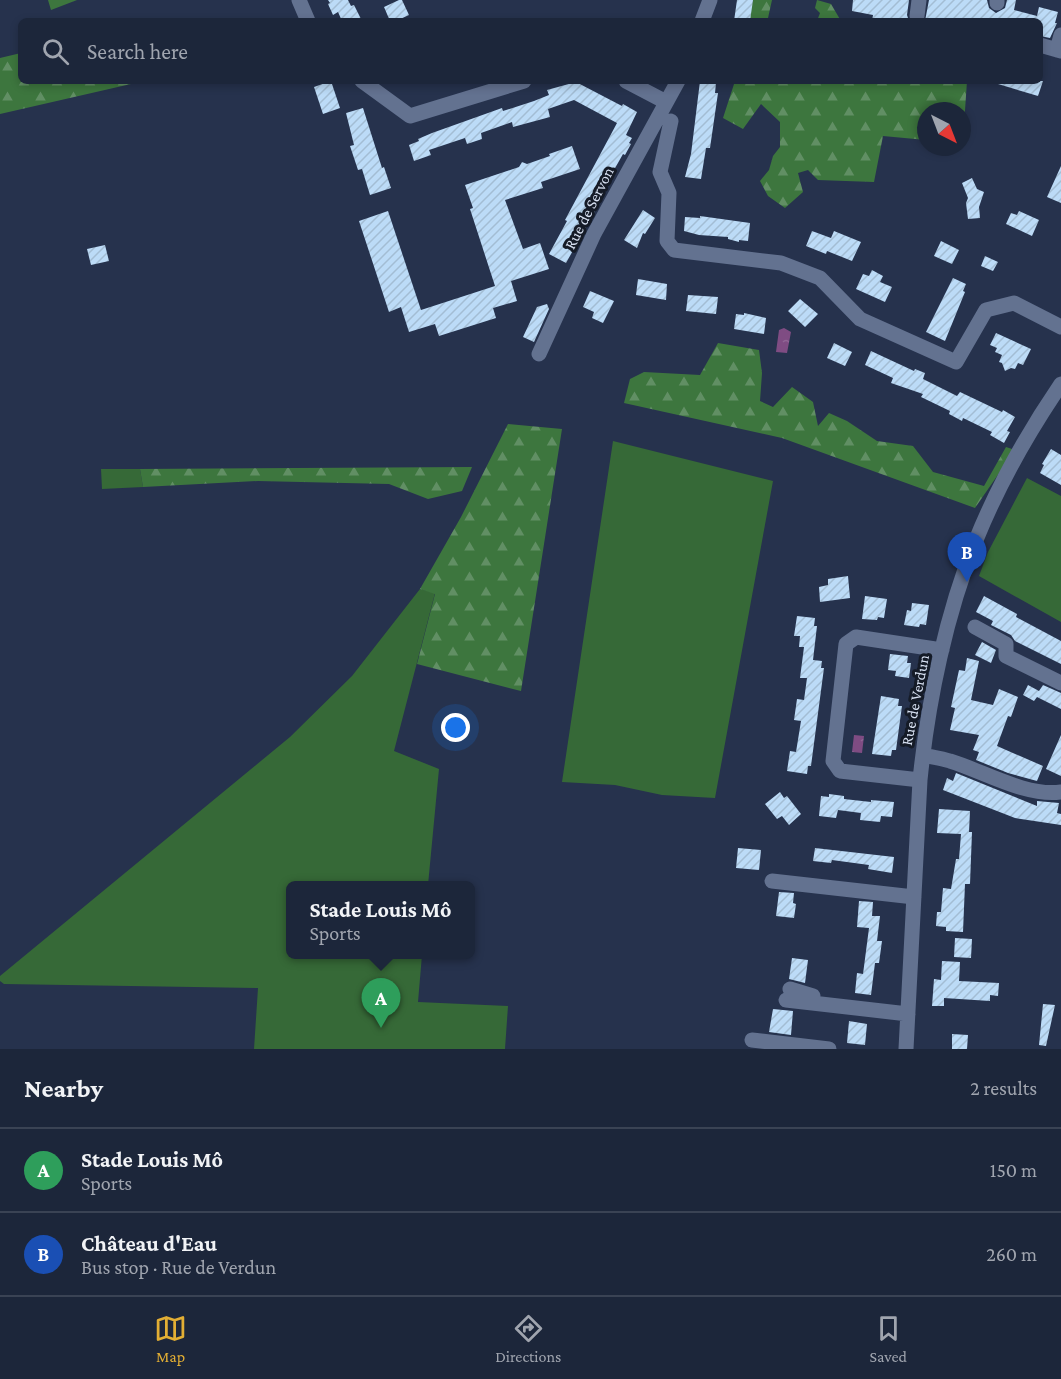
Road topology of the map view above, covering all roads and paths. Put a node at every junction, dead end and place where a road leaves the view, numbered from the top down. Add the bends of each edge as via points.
1 (299, 0) edge
2 (710, 0) edge
3 (919, 0) edge
4 (917, 16) dead end
5 (307, 18) edge
6 (703, 18) edge
7 (1043, 45) edge
8 (1060, 45) edge
9 (366, 84) edge
10 (514, 84) edge
11 (632, 84) edge
12 (676, 84) edge
13 (666, 102) junction
14 (671, 121) dead end
15 (1061, 327) edge
16 (539, 354) dead end
17 (1061, 384) edge
18 (975, 627) dead end
19 (942, 650) junction
20 (1061, 683) edge
21 (922, 755) junction
22 (920, 780) junction
23 (1061, 792) edge
24 (796, 876) dead end
25 (772, 881) dead end
26 (914, 894) junction
27 (788, 995) dead end
28 (908, 1010) junction
29 (752, 1040) dead end
30 (830, 1049) edge
31 (906, 1049) edge

1 - 5 street
2 - 6 street
3 - 4 street
7 - 8 street
9 - 10 street via 410,116
11 - 13 street
12 - 13 street, Rue de Servon
13 - 16 street, Rue de Servon via 594,234
14 - 15 street via 660,172 669,193 666,242 674,250 781,263 820,278 860,319 956,362 986,310 1014,303
17 - 19 street, Rue de Verdun via 987,514 966,565
18 - 20 street via 1006,645 1006,656
19 - 21 street, Rue de Verdun
19 - 22 street via 856,637 846,644 833,761 840,771
21 - 22 street, Rue de Verdun
21 - 23 street via 949,760 1032,790
22 - 26 street, Rue de Verdun
24 - 26 street
25 - 26 street
26 - 28 street, Rue de Verdun
27 - 28 street
28 - 31 street, Rue de Verdun
29 - 30 street

